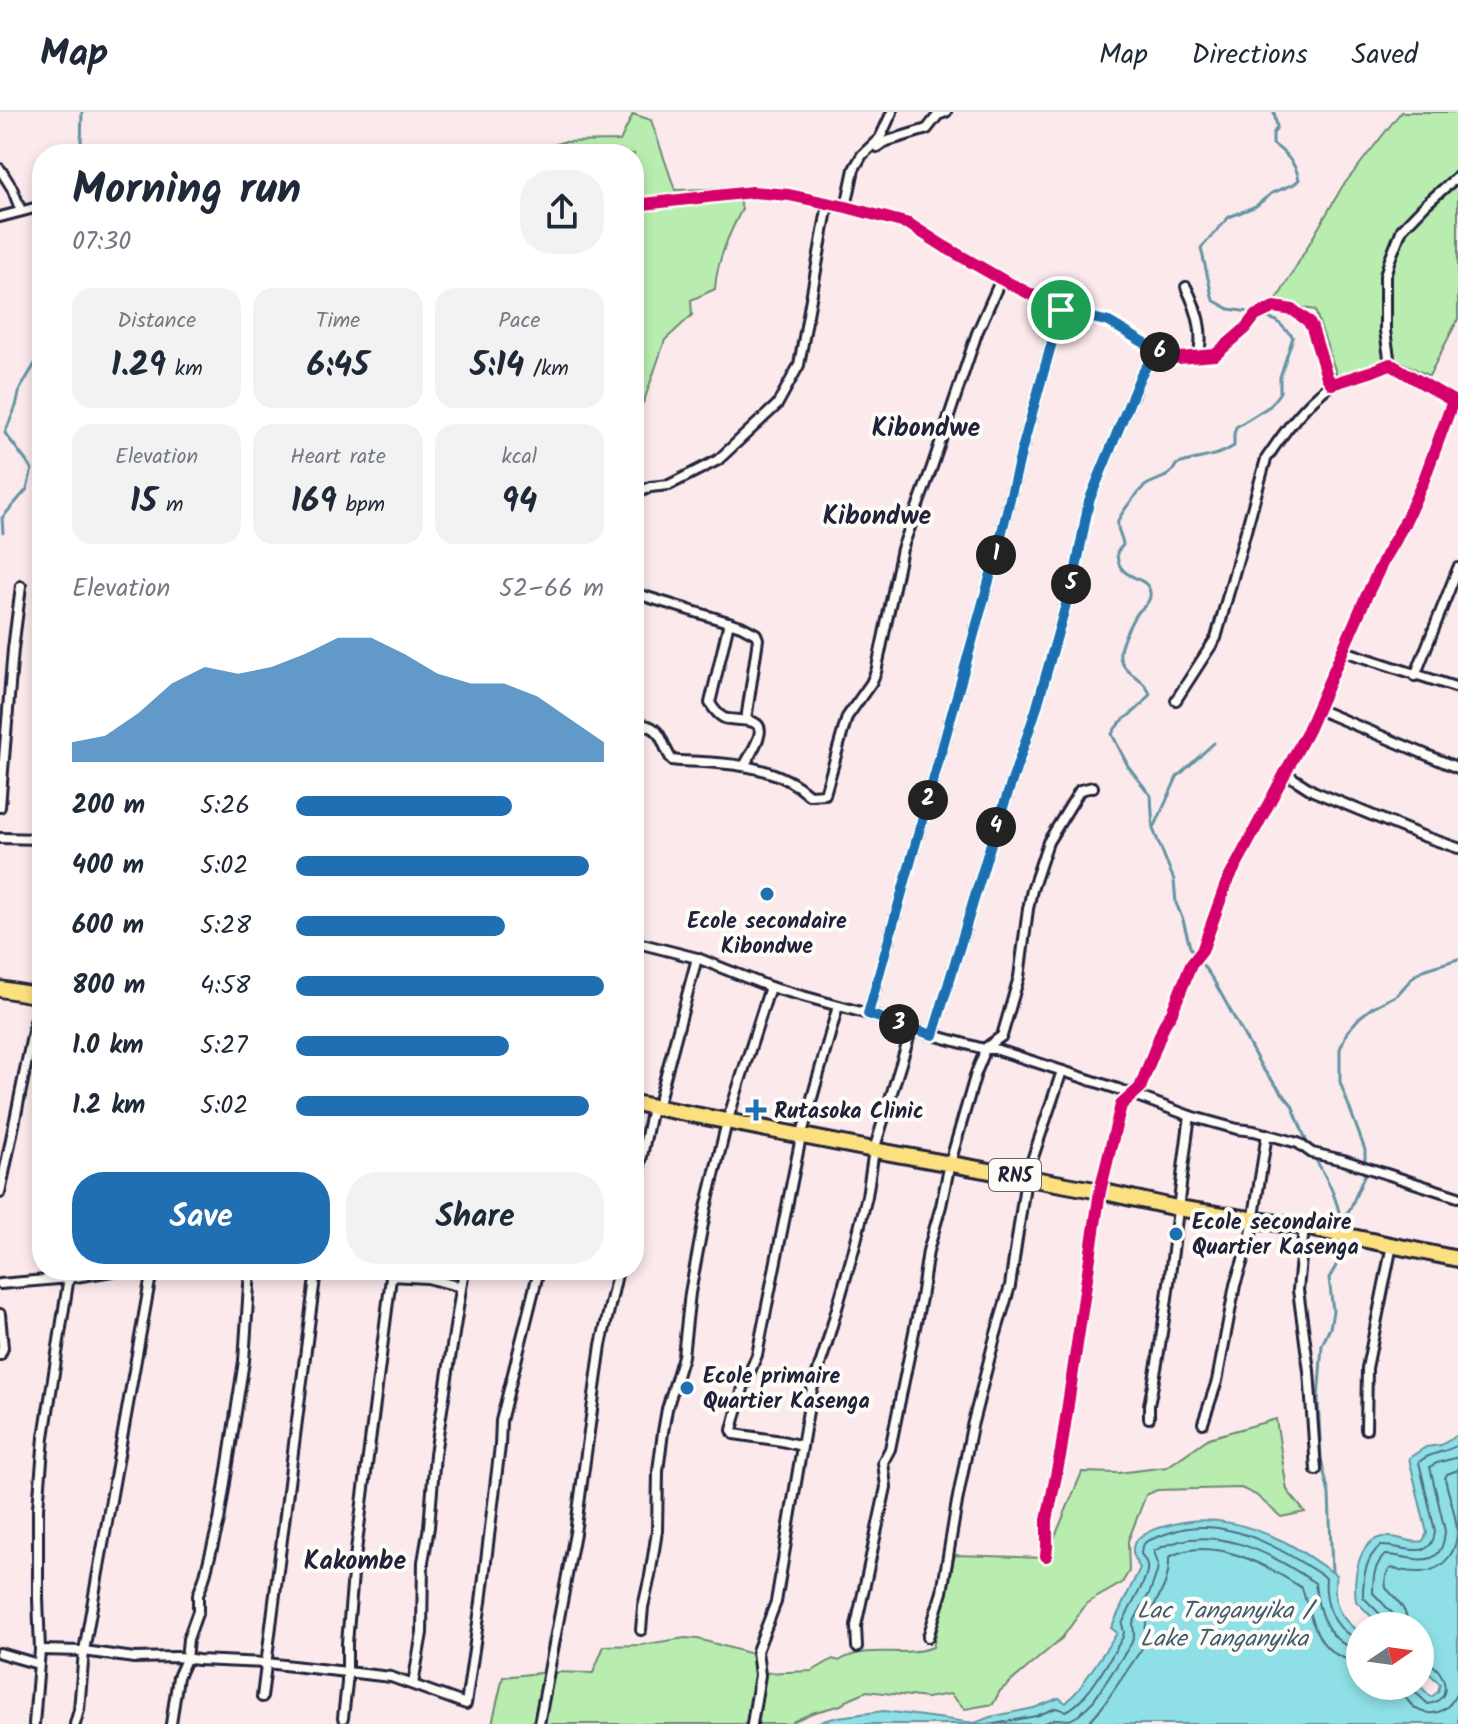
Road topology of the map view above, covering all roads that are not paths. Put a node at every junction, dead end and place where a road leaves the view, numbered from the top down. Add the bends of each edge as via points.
1 (892, 112) edge
2 (946, 112) edge
3 (862, 155) junction
4 (0, 169) edge
5 (1458, 176) edge
6 (644, 204) edge
7 (828, 204) junction
8 (846, 207) junction
9 (32, 208) edge
10 (21, 211) junction
11 (0, 217) edge
12 (1001, 279) junction
13 (1186, 287) dead end
14 (1061, 310) junction
15 (1161, 353) junction
16 (1198, 357) junction
17 (1390, 364) junction
18 (1332, 384) junction
19 (1456, 403) edge
20 (644, 490) edge
21 (1458, 568) edge
22 (21, 586) dead end
23 (644, 596) edge
24 (729, 622) junction
25 (1344, 651) junction
26 (1415, 676) junction
27 (1458, 688) edge
28 (1176, 700) dead end
29 (1317, 709) junction
30 (746, 720) junction
31 (644, 724) edge
32 (744, 766) junction
33 (1458, 768) edge
34 (1285, 773) junction
35 (1093, 787) dead end
36 (0, 807) edge
37 (0, 838) edge
38 (32, 839) edge
39 (1458, 848) edge
40 (644, 945) edge
41 (697, 958) junction
42 (770, 987) junction
43 (0, 989) edge
44 (32, 991) edge
45 (838, 1006) junction
46 (868, 1014) junction
47 (912, 1028) junction
48 (933, 1035) junction
49 (32, 1036) edge
50 (984, 1049) junction
51 (1062, 1071) junction
52 (1131, 1095) junction
53 (644, 1105) edge
54 (655, 1107) junction
55 (1190, 1116) junction
56 (727, 1122) junction
57 (1267, 1134) junction
58 (801, 1137) junction
59 (874, 1150) junction
60 (644, 1153) edge
61 (950, 1163) junction
62 (1026, 1178) junction
63 (1100, 1191) junction
64 (0, 1193) edge
65 (1458, 1197) edge
66 (1177, 1208) junction
67 (1253, 1219) junction
68 (1304, 1227) junction
69 (1392, 1244) junction
70 (1458, 1259) edge
71 (32, 1279) edge
72 (69, 1280) edge
73 (150, 1280) edge
74 (249, 1280) edge
75 (315, 1280) edge
76 (391, 1280) edge
77 (435, 1280) edge
78 (462, 1280) edge
79 (536, 1280) edge
80 (616, 1280) edge
81 (0, 1284) edge
82 (461, 1287) junction
83 (0, 1314) edge
84 (0, 1355) edge
85 (1149, 1418) dead end
86 (1203, 1423) dead end
87 (1366, 1429) dead end
88 (802, 1446) junction
89 (1316, 1470) dead end
90 (1046, 1556) dead end
91 (641, 1630) dead end
92 (928, 1637) dead end
93 (857, 1647) dead end
94 (40, 1650) junction
95 (84, 1651) junction
96 (0, 1653) edge
97 (186, 1659) junction
98 (266, 1663) junction
99 (38, 1664) junction
100 (347, 1672) junction
101 (413, 1684) junction
102 (262, 1697) dead end
103 (343, 1718) dead end
104 (34, 1724) edge
105 (75, 1724) edge
106 (171, 1724) edge
107 (539, 1724) edge
108 (752, 1724) edge

1 - 3 street via 880,138
2 - 3 street via 927,129
3 - 8 street
4 - 10 street
5 - 17 street via 1402,229 1389,262 1385,331
6 - 7 street via 752,192
7 - 8 street
7 - 20 street via 799,365 777,405 718,460 669,485
8 - 12 street via 909,224
9 - 10 street
10 - 11 street
12 - 14 street
12 - 32 street via 904,541 876,672 847,717 825,794 809,795 775,773
13 - 16 street via 1200,326
14 - 15 street via 1109,322
14 - 46 street
15 - 16 street
15 - 48 street via 1140,377 1089,501 1076,569 1036,710
16 - 18 street via 1215,355 1255,316 1282,307 1308,321
17 - 18 street
17 - 19 street
18 - 28 street via 1266,459 1216,638
19 - 25 street
21 - 26 street
22 - 36 street
23 - 24 street
24 - 30 street via 757,636
24 - 30 street via 710,703 724,718
25 - 26 street
25 - 29 street
26 - 27 street
29 - 33 street
29 - 34 street
30 - 32 street via 760,733
31 - 32 street via 658,731 672,760
34 - 39 street via 1313,791
34 - 52 street via 1226,884 1202,951 1191,965 1140,1088
35 - 50 street via 1080,790 1048,842 1030,900 1019,977 1002,1036
37 - 38 street
40 - 41 street
41 - 42 street
41 - 54 street
42 - 45 street
42 - 56 street
43 - 44 highway
45 - 46 street
45 - 58 street
46 - 47 street
47 - 48 street
47 - 59 street
48 - 50 street
49 - 64 street
50 - 51 street
50 - 61 street
51 - 52 street
51 - 62 street
52 - 55 street
52 - 63 street via 1121,1105
53 - 54 highway, RN5
54 - 56 highway, RN5
54 - 60 street
55 - 57 street
55 - 66 street
56 - 58 highway, RN5
56 - 91 street via 690,1293 683,1356 663,1432 657,1531
57 - 65 street
57 - 67 street
58 - 59 highway, RN5
58 - 88 street via 757,1355 732,1430
59 - 61 highway, RN5
59 - 88 street via 867,1196 811,1393
61 - 62 highway, RN5
61 - 93 street via 883,1462 886,1487 856,1626
62 - 63 highway, RN5
62 - 92 street via 1010,1286 972,1426 942,1592
63 - 66 highway, RN5
63 - 90 street via 1047,1520
66 - 67 highway, RN5
66 - 85 street
67 - 68 highway, RN5
67 - 86 street
68 - 69 highway, RN5
68 - 89 street via 1298,1290
69 - 70 highway, RN5
69 - 87 street via 1367,1368
71 - 81 street
72 - 94 street via 38,1508
73 - 95 street
74 - 97 street via 244,1361 219,1521
75 - 98 street
76 - 100 street via 353,1574
77 - 82 street
78 - 82 street
79 - 101 street via 501,1421 466,1704
80 - 107 street
82 - 101 street via 435,1454 423,1562 422,1633
83 - 84 street
88 - 108 street via 776,1602 757,1651 760,1675
94 - 95 street
94 - 99 street
95 - 97 street
95 - 105 street
96 - 99 street
97 - 98 street
97 - 106 street
98 - 100 street
98 - 102 street
99 - 104 street
100 - 101 street
100 - 103 street

